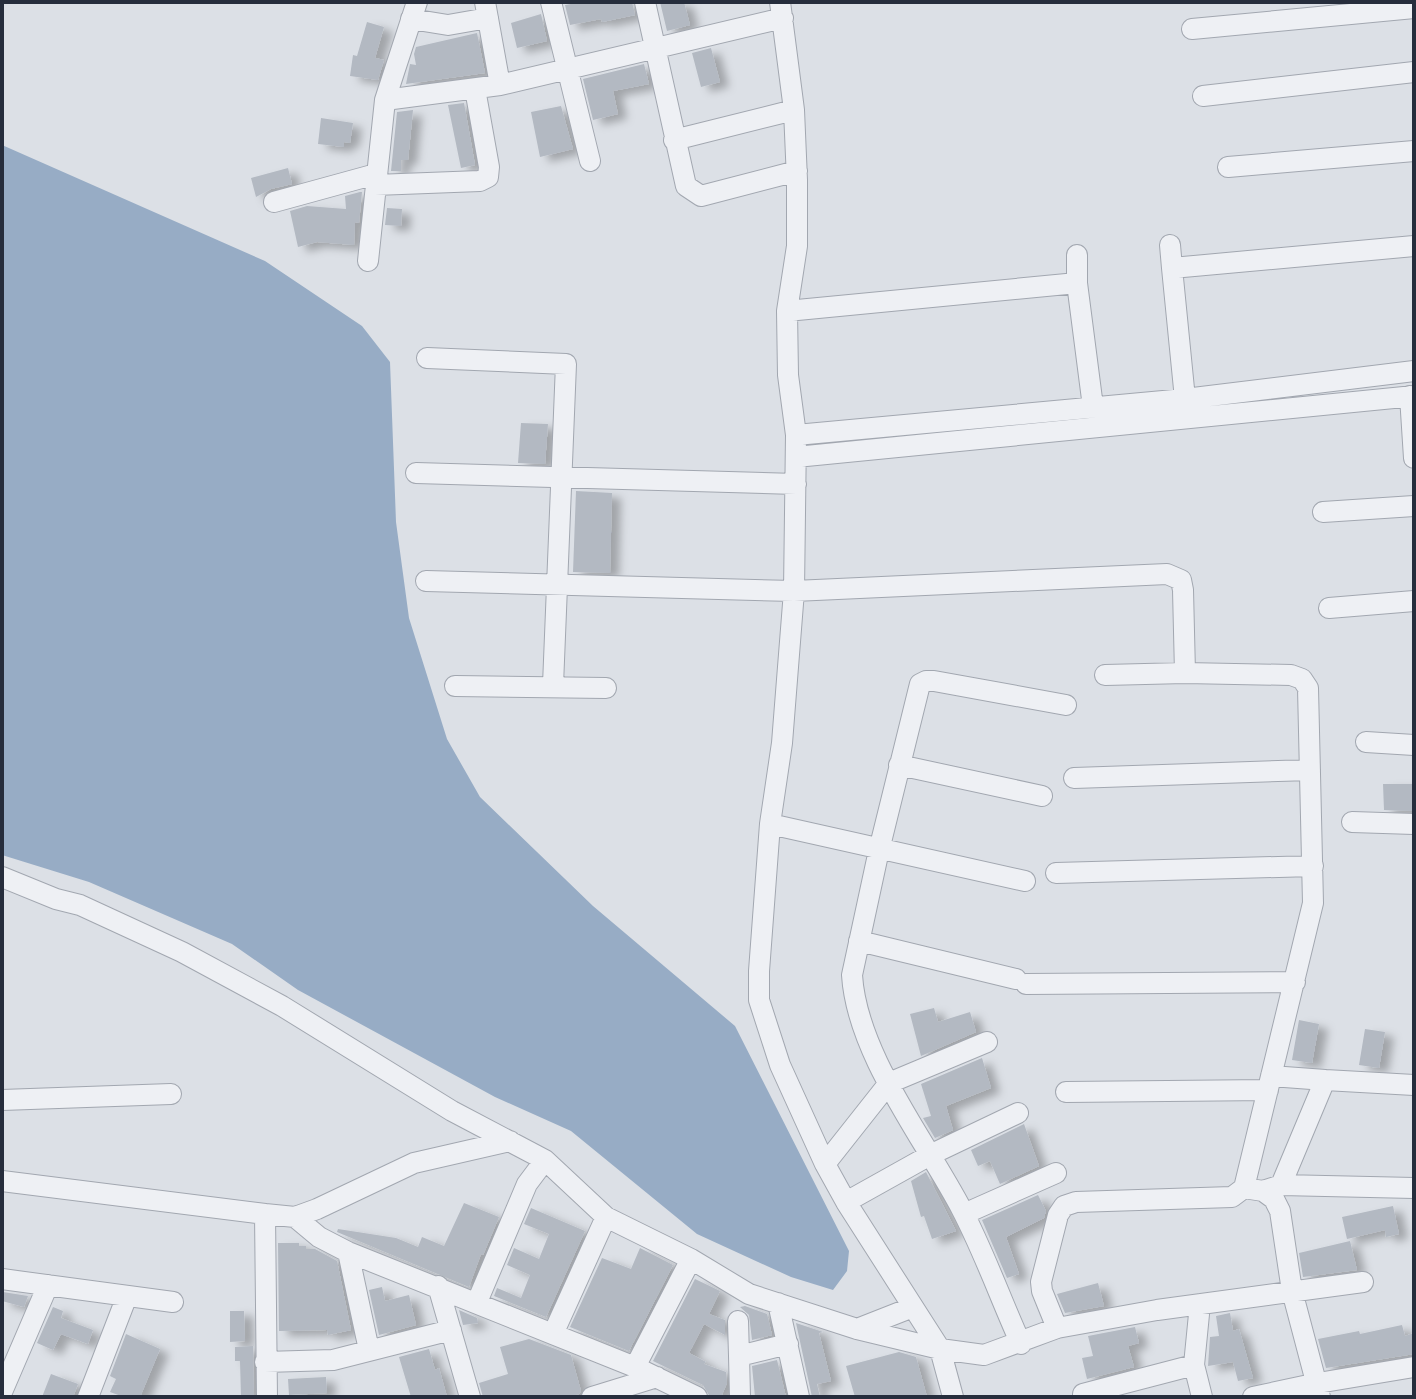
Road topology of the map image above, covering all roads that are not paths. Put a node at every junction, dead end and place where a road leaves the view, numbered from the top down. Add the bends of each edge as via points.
1 (551, 2) edge
2 (645, 2) edge
3 (1414, 8) edge
4 (414, 10) edge
5 (486, 10) edge
6 (781, 10) edge
7 (1192, 29) dead end
8 (654, 51) junction
9 (568, 70) junction
10 (1414, 72) edge
11 (500, 85) junction
12 (475, 89) junction
13 (1203, 96) dead end
14 (385, 100) junction
15 (794, 110) junction
16 (674, 140) junction
17 (1414, 151) edge
18 (590, 161) dead end
19 (1228, 167) dead end
20 (797, 171) junction
21 (375, 179) junction
22 (274, 202) dead end
23 (1170, 245) dead end
24 (1414, 246) edge
25 (1077, 255) dead end
26 (368, 261) dead end
27 (1172, 268) junction
28 (1077, 283) junction
29 (787, 311) junction
30 (427, 358) dead end
31 (1414, 371) edge
32 (1412, 396) edge
33 (1185, 399) junction
34 (1093, 407) junction
35 (796, 435) junction
36 (796, 457) junction
37 (1414, 458) edge
38 (416, 473) dead end
39 (560, 476) junction
40 (796, 484) junction
41 (1414, 506) edge
42 (1323, 512) dead end
43 (426, 581) dead end
44 (556, 586) junction
45 (794, 591) junction
46 (1414, 601) edge
47 (1329, 608) dead end
48 (1185, 673) junction
49 (1105, 675) dead end
50 (553, 685) junction
51 (455, 686) dead end
52 (606, 688) dead end
53 (1066, 705) dead end
54 (1366, 742) dead end
55 (1414, 745) edge
56 (899, 765) junction
57 (1310, 770) junction
58 (1074, 778) dead end
59 (1042, 796) dead end
60 (1352, 822) dead end
61 (770, 824) junction
62 (1414, 824) edge
63 (879, 850) junction
64 (1313, 866) junction
65 (1056, 873) dead end
66 (2, 877) edge
67 (1025, 881) dead end
68 (859, 941) junction
69 (1295, 982) junction
70 (987, 1042) dead end
71 (1325, 1080) junction
72 (889, 1083) junction
73 (1270, 1083) junction
74 (1414, 1085) edge
75 (1066, 1092) dead end
76 (171, 1094) dead end
77 (2, 1100) edge
78 (1018, 1113) dead end
79 (510, 1141) junction
80 (932, 1154) junction
81 (545, 1160) junction
82 (825, 1164) junction
83 (1056, 1173) dead end
84 (2, 1181) edge
85 (1263, 1188) junction
86 (1414, 1188) edge
87 (846, 1202) junction
88 (265, 1214) junction
89 (964, 1214) junction
90 (295, 1217) junction
91 (606, 1217) junction
92 (348, 1252) junction
93 (691, 1259) junction
94 (2, 1279) edge
95 (1363, 1282) dead end
96 (48, 1285) junction
97 (438, 1286) junction
98 (1292, 1291) junction
99 (127, 1296) junction
100 (173, 1302) dead end
101 (477, 1302) junction
102 (778, 1303) junction
103 (1200, 1304) junction
104 (913, 1307) junction
105 (738, 1321) dead end
106 (1057, 1328) junction
107 (857, 1329) junction
108 (451, 1330) junction
109 (553, 1334) junction
110 (788, 1344) junction
111 (1021, 1344) junction
112 (940, 1349) junction
113 (369, 1350) junction
114 (739, 1356) junction
115 (265, 1362) junction
116 (1194, 1365) junction
117 (635, 1367) junction
118 (1414, 1367) edge
119 (657, 1377) junction
120 (1319, 1390) edge
121 (2, 1392) edge
122 (1083, 1394) dead end
123 (88, 1397) edge
124 (267, 1397) edge
125 (470, 1397) edge
126 (592, 1397) edge
127 (697, 1397) edge
128 (740, 1397) edge
129 (799, 1397) edge
130 (953, 1397) edge
131 (1202, 1397) edge
132 (1253, 1397) edge

1 - 9 street
2 - 8 street
3 - 7 street
4 - 5 street via 448,25
4 - 14 street
5 - 11 street
6 - 8 street
6 - 15 street
8 - 9 street
8 - 16 street
9 - 11 street
9 - 18 street
10 - 13 street
11 - 12 street
12 - 14 street
12 - 21 street via 488,177
14 - 21 street
15 - 16 street
15 - 20 street
16 - 20 street via 686,186 701,196
17 - 19 street
20 - 29 street via 797,246
21 - 22 street
21 - 26 street
23 - 27 street
24 - 27 street
25 - 28 street
27 - 33 street
28 - 29 street
28 - 34 street
29 - 35 street
30 - 39 street via 566,364
31 - 33 street
32 - 36 street
32 - 37 street
33 - 34 street
34 - 35 street
35 - 36 street
36 - 40 street
38 - 39 street
39 - 40 street
39 - 44 street
40 - 45 street
41 - 42 street
43 - 44 street
44 - 45 street
44 - 50 street
45 - 48 street via 1167,574 1181,580 1183,590
45 - 61 street
46 - 47 street
48 - 49 street
48 - 57 street via 1302,679 1308,688
50 - 51 street
50 - 52 street
53 - 56 street via 926,681 917,693
54 - 55 street
56 - 59 street
56 - 63 street
57 - 58 street
57 - 64 street
60 - 62 street
61 - 63 street
61 - 82 street via 759,1000 780,1065
63 - 67 street
63 - 68 street
64 - 65 street
64 - 69 street via 1313,903
66 - 79 street via 80,905 182,952
68 - 69 street via 1021,982
68 - 72 street via 853,994
69 - 73 street
70 - 72 street
71 - 73 street
71 - 74 street
71 - 85 street
72 - 80 street
72 - 82 street
73 - 75 street
73 - 85 street
76 - 77 street
78 - 80 street
79 - 81 street
79 - 90 street via 414,1163
80 - 87 street
80 - 89 street
81 - 91 street
81 - 101 street via 527,1184
82 - 87 street
83 - 89 street
84 - 88 street
85 - 86 street
85 - 98 street via 1280,1211
85 - 106 street via 1232,1197 1064,1206 1041,1282
87 - 104 street
88 - 90 street
88 - 115 street
89 - 111 street
90 - 92 street
91 - 93 street
91 - 109 street
92 - 97 street
92 - 113 street
93 - 102 street via 749,1294
93 - 117 street
94 - 96 street
95 - 98 street
96 - 99 street
96 - 121 street
97 - 101 street
97 - 108 street
98 - 103 street
98 - 120 street
99 - 100 street
99 - 123 street
101 - 109 street
102 - 107 street
102 - 110 street
103 - 106 street
103 - 116 street
104 - 107 street
104 - 112 street
105 - 114 street
106 - 111 street
107 - 112 street
108 - 113 street
108 - 125 street
109 - 117 street
110 - 114 street
110 - 129 street
111 - 112 street via 984,1355
112 - 130 street
113 - 115 street via 333,1360
114 - 128 street
115 - 124 street
116 - 122 street
116 - 131 street
117 - 119 street
118 - 120 street
119 - 126 street
119 - 127 street
120 - 132 street

